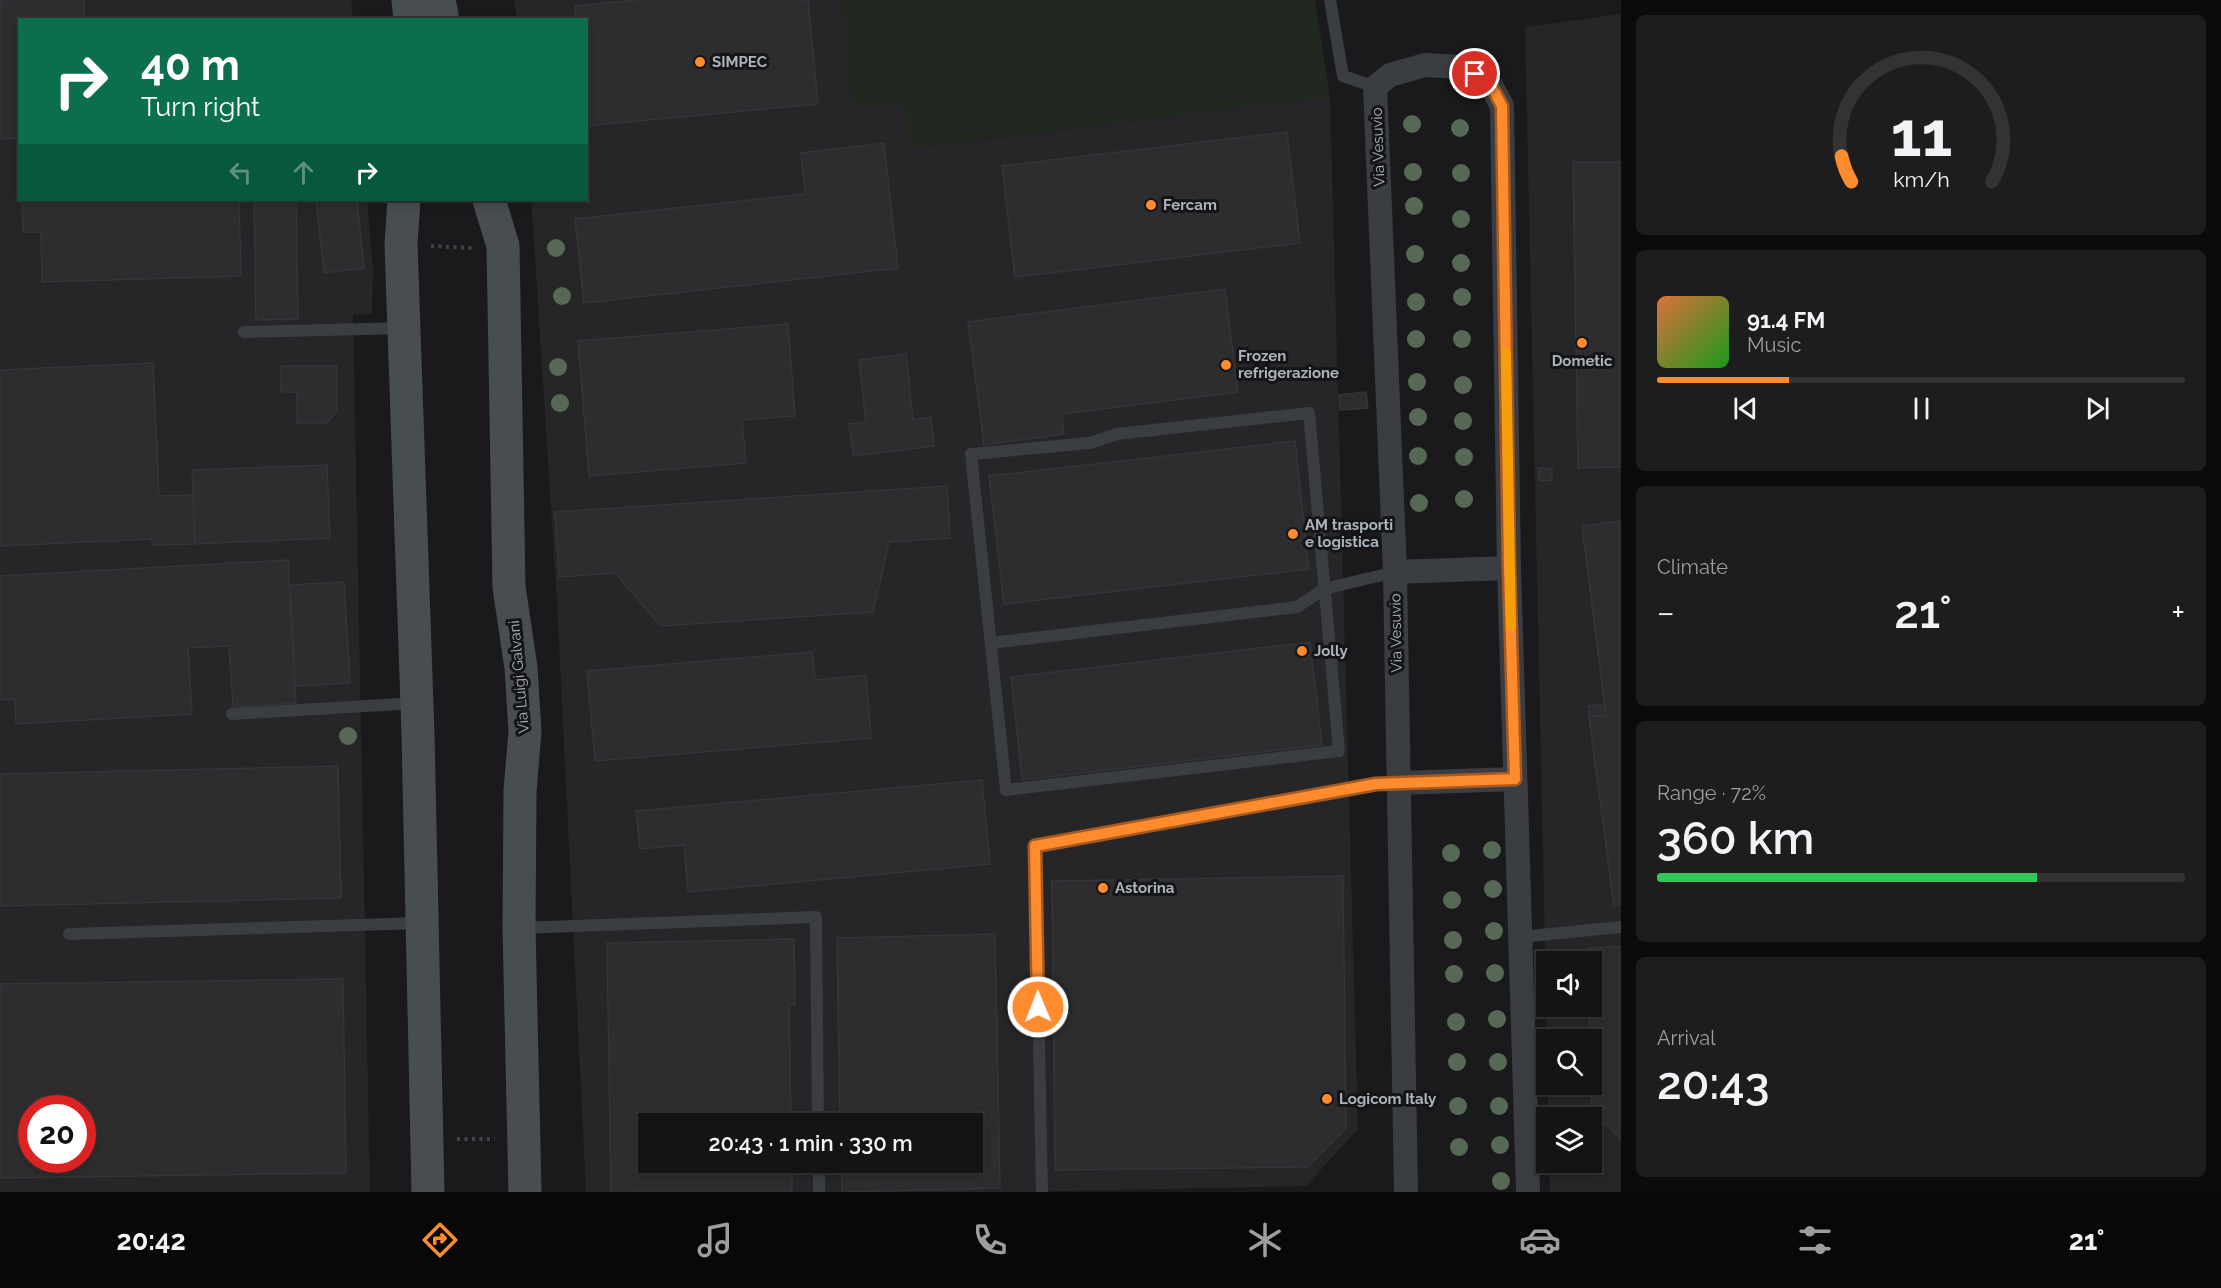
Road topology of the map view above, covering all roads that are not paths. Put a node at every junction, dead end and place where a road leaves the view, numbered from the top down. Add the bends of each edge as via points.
1 (408, 0) edge
2 (439, 0) edge
3 (1330, 0) edge
4 (410, 18) edge
5 (443, 18) edge
6 (1375, 87) junction
7 (404, 201) edge
8 (489, 201) edge
9 (405, 328) junction
10 (244, 332) dead end
11 (1509, 568) junction
12 (1395, 572) junction
13 (1324, 589) junction
14 (991, 643) junction
15 (417, 703) junction
16 (232, 714) dead end
17 (1515, 779) junction
18 (1399, 783) junction
19 (422, 923) junction
20 (1621, 927) edge
21 (519, 928) junction
22 (69, 934) dead end
23 (1520, 937) junction
24 (818, 1113) edge
25 (819, 1173) edge
26 (428, 1192) edge
27 (525, 1192) edge
28 (819, 1192) edge
29 (1042, 1192) edge
30 (1406, 1192) edge
31 (1528, 1192) edge

1 - 4 main road
2 - 5 main road
3 - 6 lane via 1343,76
6 - 11 street, Via Vesuvio via 1390,75 1425,65 1461,67 1488,80 1502,106
6 - 12 street, Via Vesuvio
7 - 9 main road via 401,244
8 - 21 main road, Via Luigi Galvani via 503,246 509,587 525,730 520,791
9 - 10 lane
9 - 15 main road
11 - 12 street
11 - 17 street, Via Vesuvio
12 - 13 lane
12 - 18 street, Via Vesuvio
13 - 14 lane via 1297,607
13 - 14 lane via 1339,751 1006,790
13 - 14 lane via 1309,413 971,454
15 - 16 lane
15 - 19 main road
17 - 18 street
17 - 23 street, Via Vesuvio
18 - 29 lane via 1035,846
18 - 30 street, Via Vesuvio
19 - 22 lane
19 - 26 main road
20 - 23 lane
21 - 24 lane via 816,917
21 - 27 main road, Via Luigi Galvani
23 - 31 street, Via Vesuvio
25 - 28 lane

